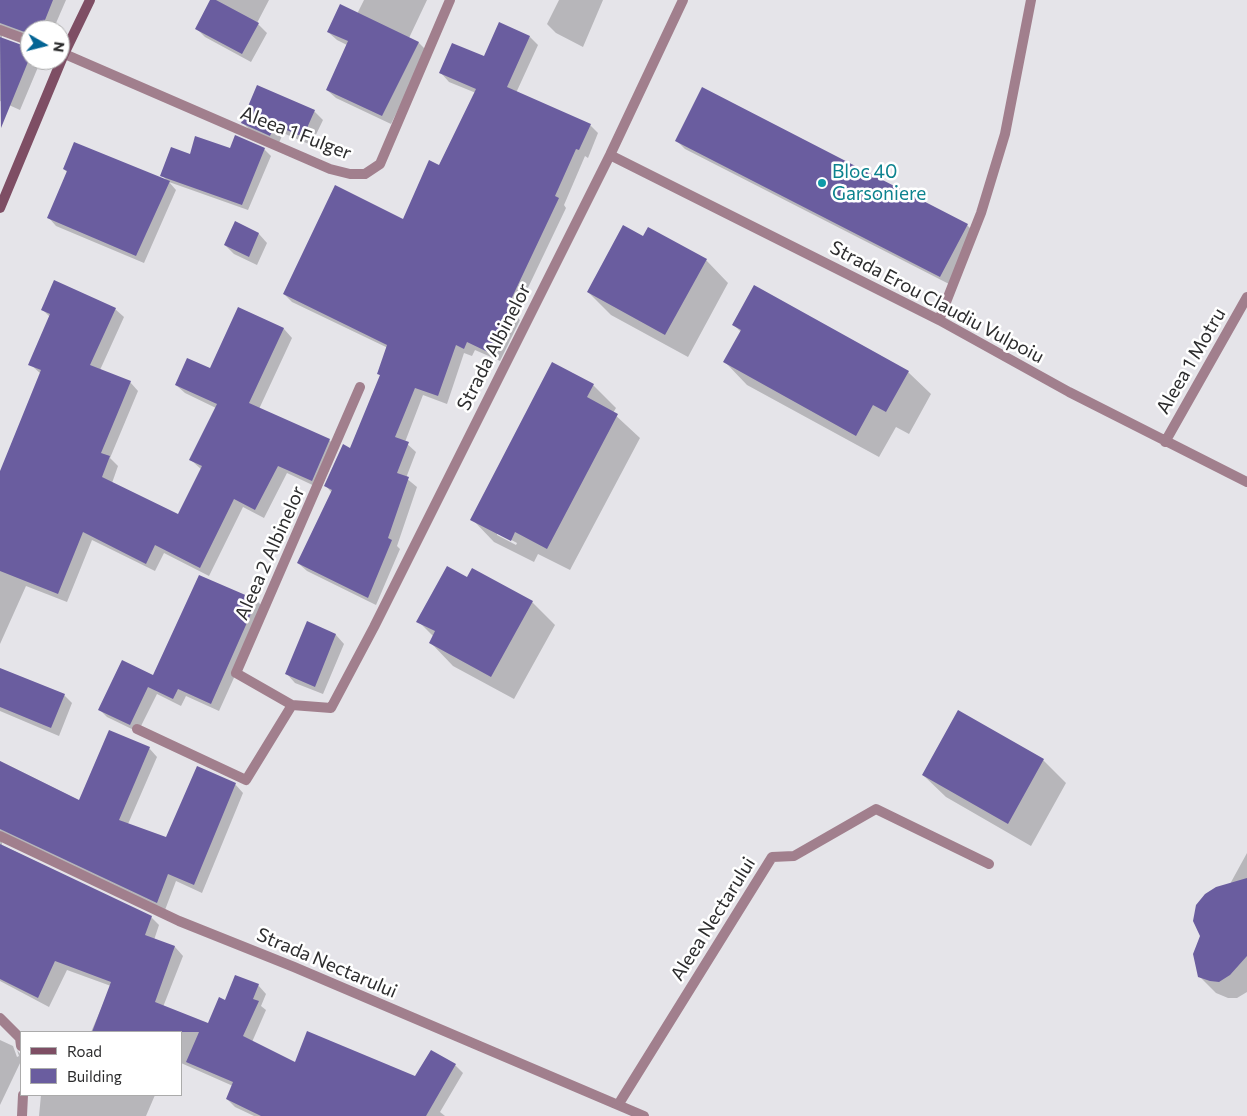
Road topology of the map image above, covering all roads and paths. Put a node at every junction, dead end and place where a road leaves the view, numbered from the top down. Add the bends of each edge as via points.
1 (90, 0) edge
2 (450, 0) edge
3 (683, 0) edge
4 (1031, 0) edge
5 (0, 30) edge
6 (20, 37) edge
7 (70, 38) edge
8 (70, 56) edge
9 (55, 70) edge
10 (610, 155) junction
11 (0, 208) edge
12 (1247, 297) edge
13 (939, 320) junction
14 (360, 387) dead end
15 (1165, 442) junction
16 (1247, 482) edge
17 (292, 705) junction
18 (137, 729) dead end
19 (0, 836) edge
20 (989, 864) dead end
21 (0, 1018) edge
22 (20, 1038) edge
23 (23, 1096) edge
24 (618, 1105) junction
25 (22, 1116) edge
26 (644, 1116) edge

1 - 7 street
2 - 8 street, Aleea 1 Fulger via 380,164 365,174 330,169
3 - 10 street, Strada Albinelor
4 - 13 street via 1005,134 981,213
5 - 6 street
9 - 11 street
10 - 13 street, Strada Erou Claudiu Vulpoiu
10 - 17 street, Strada Albinelor via 331,708
12 - 15 street, Aleea 1 Motru
13 - 15 street, Strada Erou Claudiu Vulpoiu
14 - 17 street, Aleea 2 Albinelor via 236,673
15 - 16 street, Strada Erou Claudiu Vulpoiu
17 - 18 street via 246,780
19 - 24 street, Strada Nectarului via 180,921
20 - 24 street, Aleea Nectarului via 876,808 794,856 772,858
21 - 22 street
23 - 25 street
24 - 26 street, Strada Nectarului

